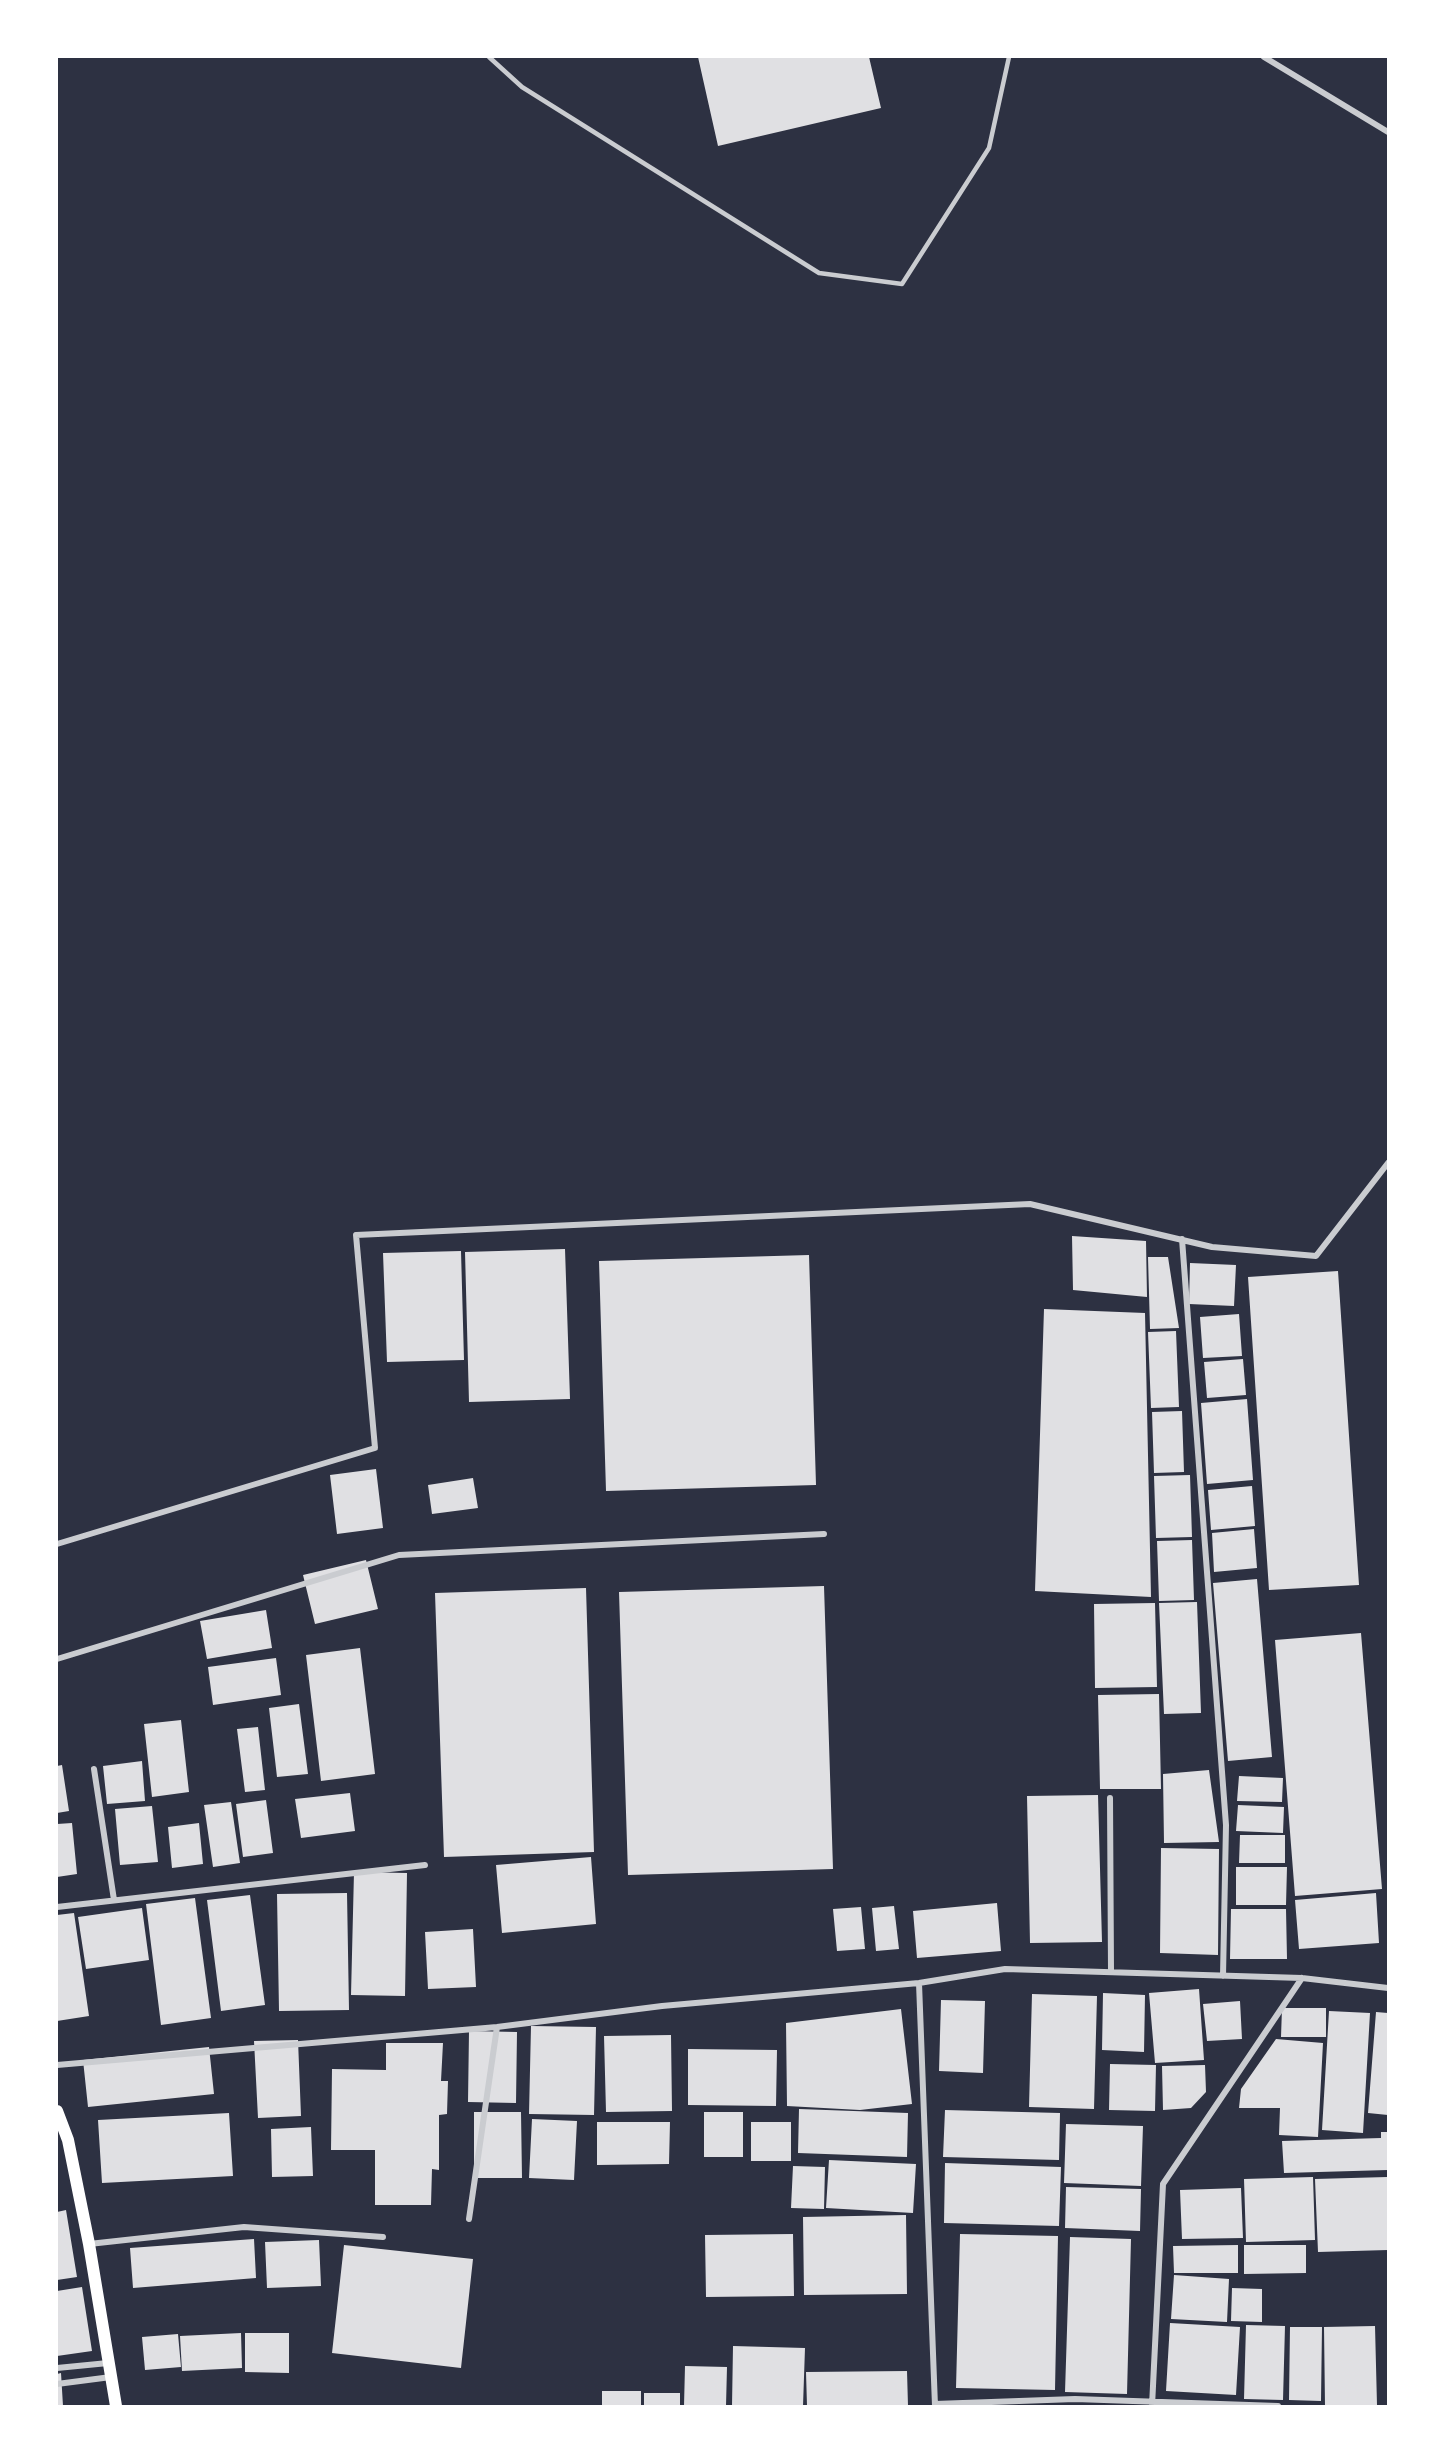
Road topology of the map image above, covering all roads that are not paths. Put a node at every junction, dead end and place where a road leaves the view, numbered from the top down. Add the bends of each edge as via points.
1 (489, 57) edge
2 (1009, 57) edge
3 (1264, 57) edge
4 (1388, 132) edge
5 (1388, 1163) edge
6 (1182, 1239) junction
7 (824, 1534) dead end
8 (57, 1544) edge
9 (57, 1659) edge
10 (94, 1769) dead end
11 (1110, 1798) dead end
12 (425, 1865) dead end
13 (114, 1900) junction
14 (57, 1906) edge
15 (1111, 1971) junction
16 (1223, 1976) junction
17 (1302, 1978) junction
18 (919, 1983) junction
19 (1388, 1988) edge
20 (497, 2027) junction
21 (57, 2065) edge
22 (57, 2111) edge
23 (469, 2219) dead end
24 (383, 2236) dead end
25 (89, 2244) junction
26 (109, 2363) junction
27 (57, 2368) edge
28 (111, 2377) junction
29 (57, 2384) edge
30 (1153, 2403) edge
31 (935, 2405) edge
32 (116, 2406) edge
33 (1278, 2406) edge

1 - 2 lane via 522,87 819,273 902,284 989,148
3 - 4 street
5 - 6 street via 1316,1256 1212,1247
6 - 8 street via 1030,1204 356,1235 375,1448
6 - 16 street via 1226,1825
7 - 9 street via 399,1555
10 - 13 street
11 - 15 street
12 - 13 street
13 - 14 street
15 - 16 street
15 - 18 street via 1005,1969
16 - 17 street
17 - 19 street
17 - 30 street via 1163,2184
18 - 20 street via 662,2006
18 - 31 street
20 - 21 street
20 - 23 street
22 - 25 main road via 68,2140
24 - 25 street via 244,2227
25 - 26 main road
26 - 27 street
26 - 28 main road
28 - 29 street
28 - 32 main road
30 - 31 street via 1075,2399
30 - 33 street

